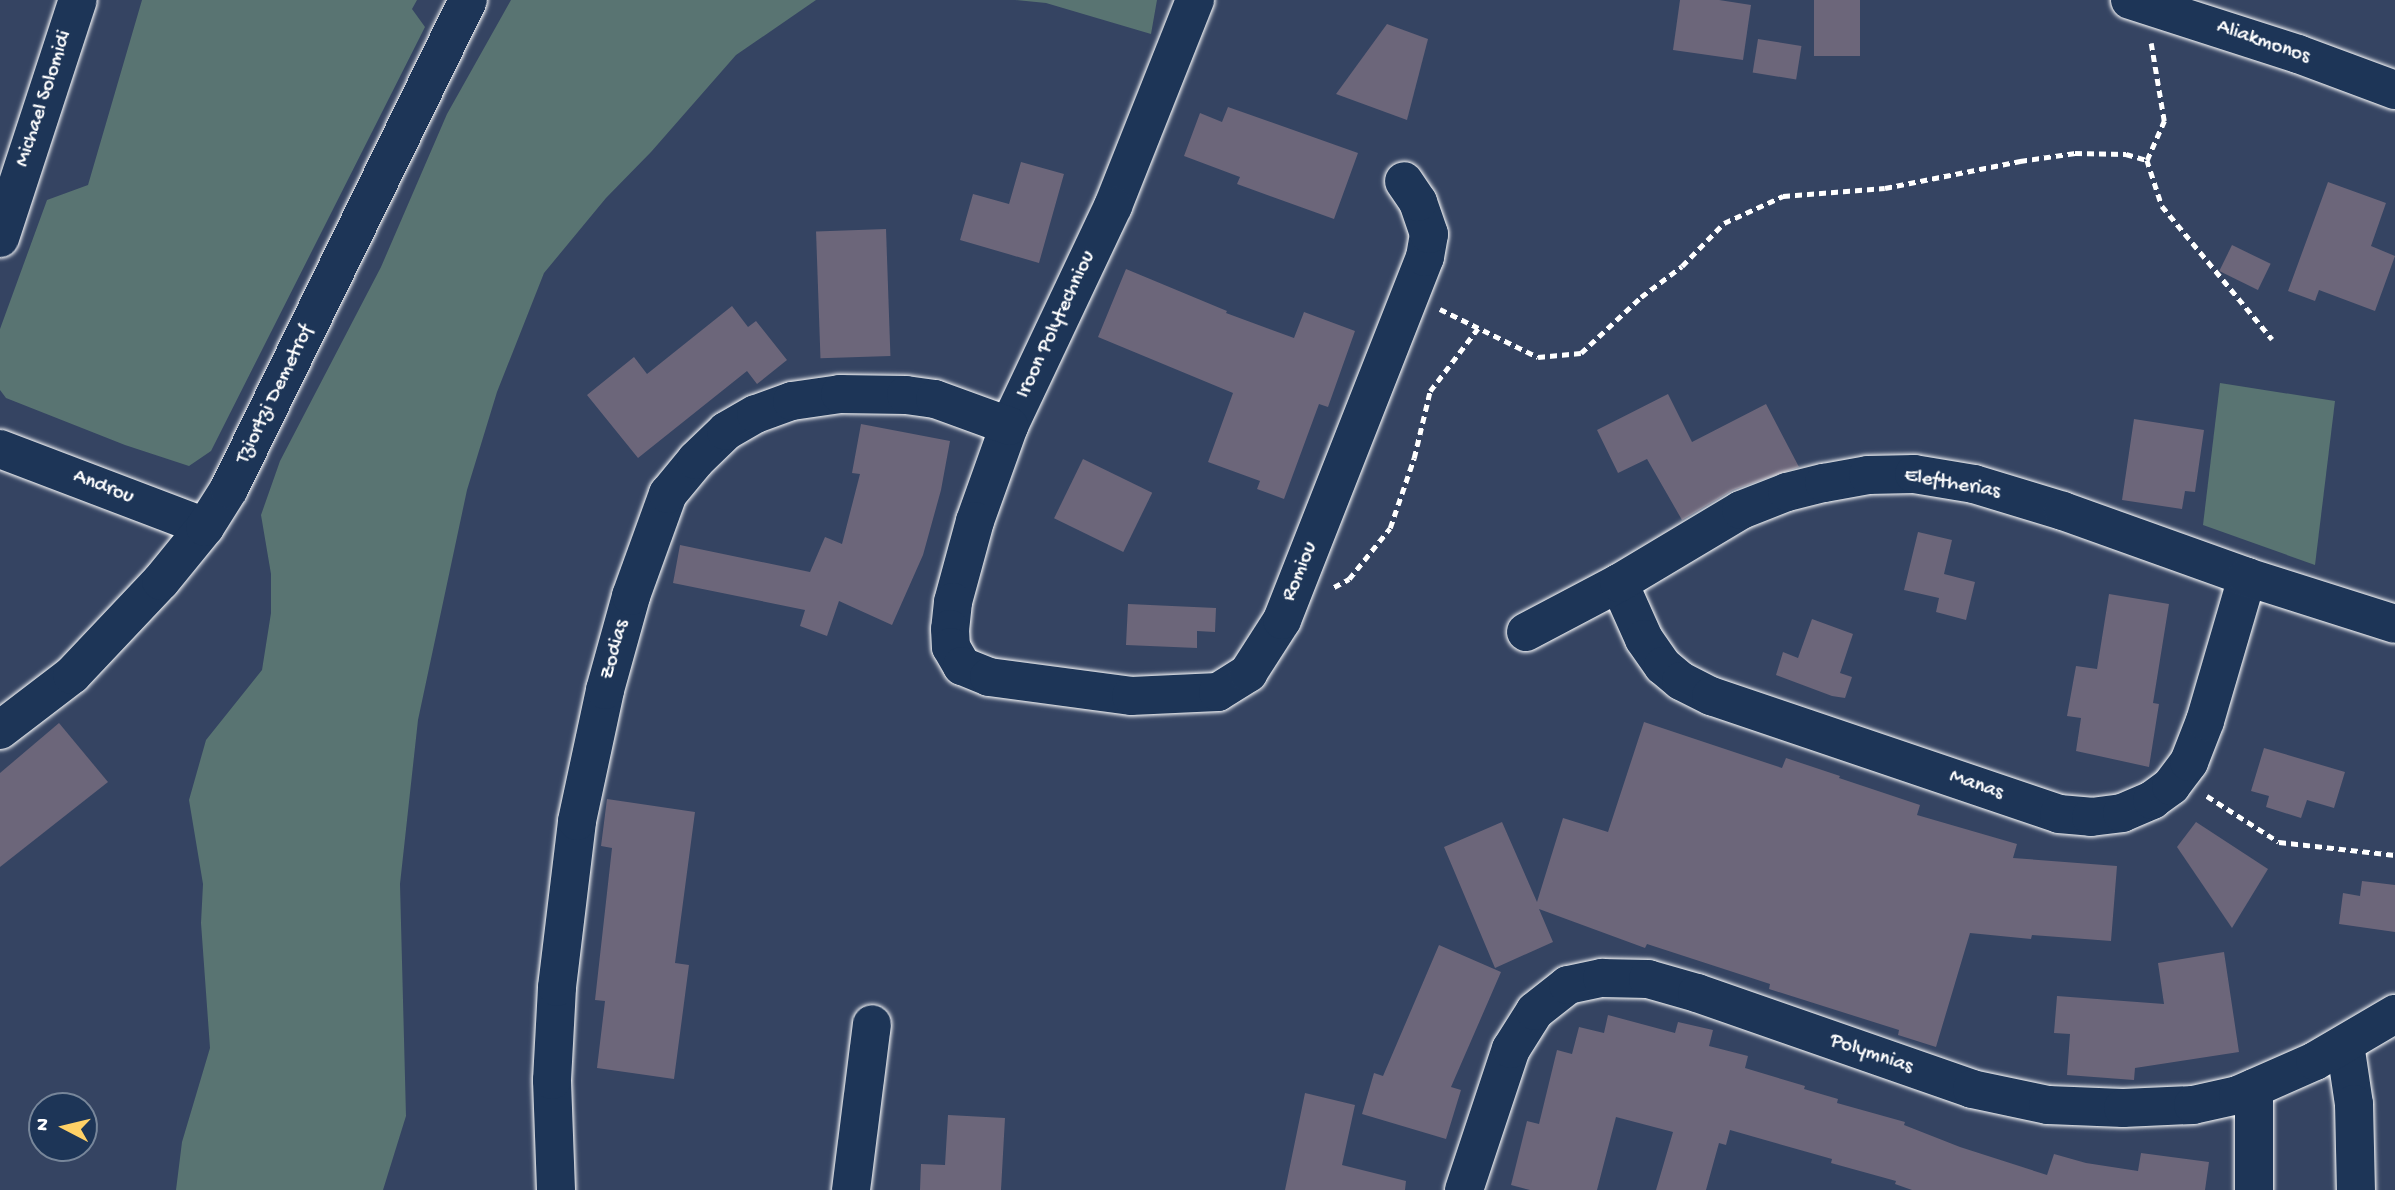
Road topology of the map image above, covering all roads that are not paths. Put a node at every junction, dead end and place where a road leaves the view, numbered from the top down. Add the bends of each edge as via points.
1 (78, 0) edge
2 (468, 0) edge
3 (1195, 0) edge
4 (2136, 2) edge
5 (2395, 90) edge
6 (1404, 181) dead end
7 (0, 238) edge
8 (1009, 426) junction
9 (0, 449) edge
10 (205, 527) junction
11 (2247, 578) junction
12 (1619, 583) junction
13 (2395, 624) edge
14 (1526, 632) dead end
15 (955, 658) joint
16 (0, 730) edge
17 (2395, 1014) edge
18 (872, 1024) dead end
19 (2345, 1044) junction
20 (2255, 1088) junction
21 (556, 1190) edge
22 (851, 1190) edge
23 (1464, 1190) edge
24 (2254, 1190) edge
25 (2356, 1190) edge

1 - 7 street, Michael Solomidi
2 - 10 street, Tziortzi Demetrof via 257,438
3 - 8 street, Iroon Polytechniou via 1113,206
4 - 5 street, Aliakmonos
6 - 15 street, Romiou via 1418,202 1429,234 1425,257 1286,610 1273,639 1248,673 1229,687 1202,694 1131,696 989,677 962,666
8 - 15 street, Iroon Polytechniou via 975,521 953,602 950,629
8 - 21 street, Zodias via 935,400 906,395 840,394 792,401 726,431 668,494 631,596 577,821 557,987 552,1080
9 - 10 street, Androu
10 - 16 street, Tziortzi Demetrof via 72,675
11 - 12 street, Eleftherias via 2063,511 1975,484 1914,474 1868,475 1787,492 1741,510
11 - 12 street, Manas via 2189,762 2171,786 2152,800 2122,813 2091,817 2059,814 1711,696 1663,666 1644,639
11 - 13 street, Eleftherias
12 - 14 street, Eleftherias
17 - 19 street, Polymnias
18 - 22 street
19 - 20 street, Polymnias
19 - 25 street via 2354,1104
20 - 23 street, Polymnias via 2193,1105 2048,1105 1972,1089 1648,979 1602,978 1568,985 1535,1011 1511,1049
20 - 24 street

